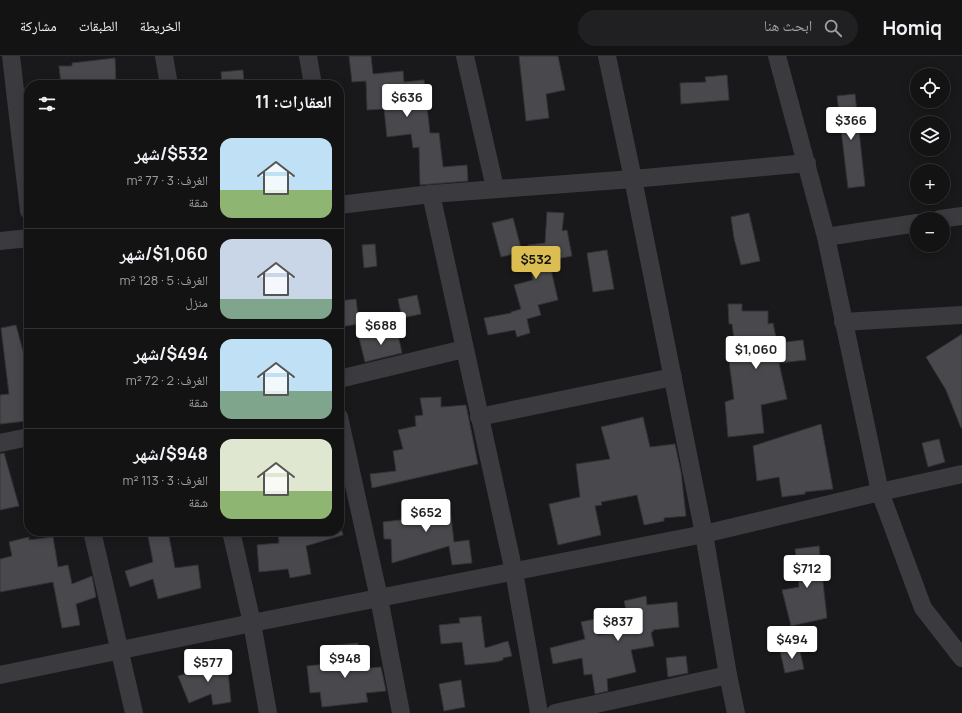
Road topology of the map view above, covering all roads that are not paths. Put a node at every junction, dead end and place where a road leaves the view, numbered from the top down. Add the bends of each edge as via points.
1 (11, 56) edge
2 (164, 56) edge
3 (308, 56) edge
4 (465, 56) edge
5 (607, 56) edge
6 (777, 56) edge
7 (168, 80) edge
8 (312, 80) edge
9 (807, 163) junction
10 (24, 167) edge
11 (633, 178) junction
12 (495, 188) junction
13 (431, 194) junction
14 (344, 204) edge
15 (962, 216) edge
16 (950, 218) edge
17 (910, 224) edge
18 (826, 237) junction
19 (24, 239) edge
20 (0, 241) edge
21 (962, 315) edge
22 (843, 322) junction
23 (464, 349) junction
24 (673, 377) junction
25 (344, 378) edge
26 (479, 417) junction
27 (24, 438) edge
28 (344, 440) edge
29 (0, 443) edge
30 (962, 474) edge
31 (880, 492) junction
32 (704, 534) junction
33 (93, 536) edge
34 (232, 536) edge
35 (514, 572) junction
36 (379, 598) junction
37 (252, 623) junction
38 (119, 651) junction
39 (962, 658) edge
40 (0, 675) edge
41 (728, 675) junction
42 (134, 713) edge
43 (268, 713) edge
44 (401, 713) edge
45 (539, 713) edge
46 (555, 713) edge
47 (736, 713) edge

1 - 10 street
2 - 7 street
3 - 8 street
4 - 12 street
5 - 11 street
6 - 9 street
9 - 11 street
9 - 18 street
11 - 12 street
11 - 24 street
12 - 13 street
13 - 14 street
13 - 23 street
15 - 16 street
17 - 18 street
18 - 22 street
19 - 20 street
21 - 22 street
22 - 31 street
23 - 25 street
23 - 26 street
24 - 26 street
24 - 32 street
26 - 35 street
27 - 29 street
28 - 36 street
30 - 31 street
31 - 32 street
31 - 39 street via 923,608
32 - 35 street
32 - 41 street
33 - 38 street
34 - 37 street
35 - 36 street
35 - 45 street
36 - 37 street
36 - 44 street
37 - 38 street
37 - 43 street
38 - 40 street
38 - 42 street
41 - 46 street
41 - 47 street

